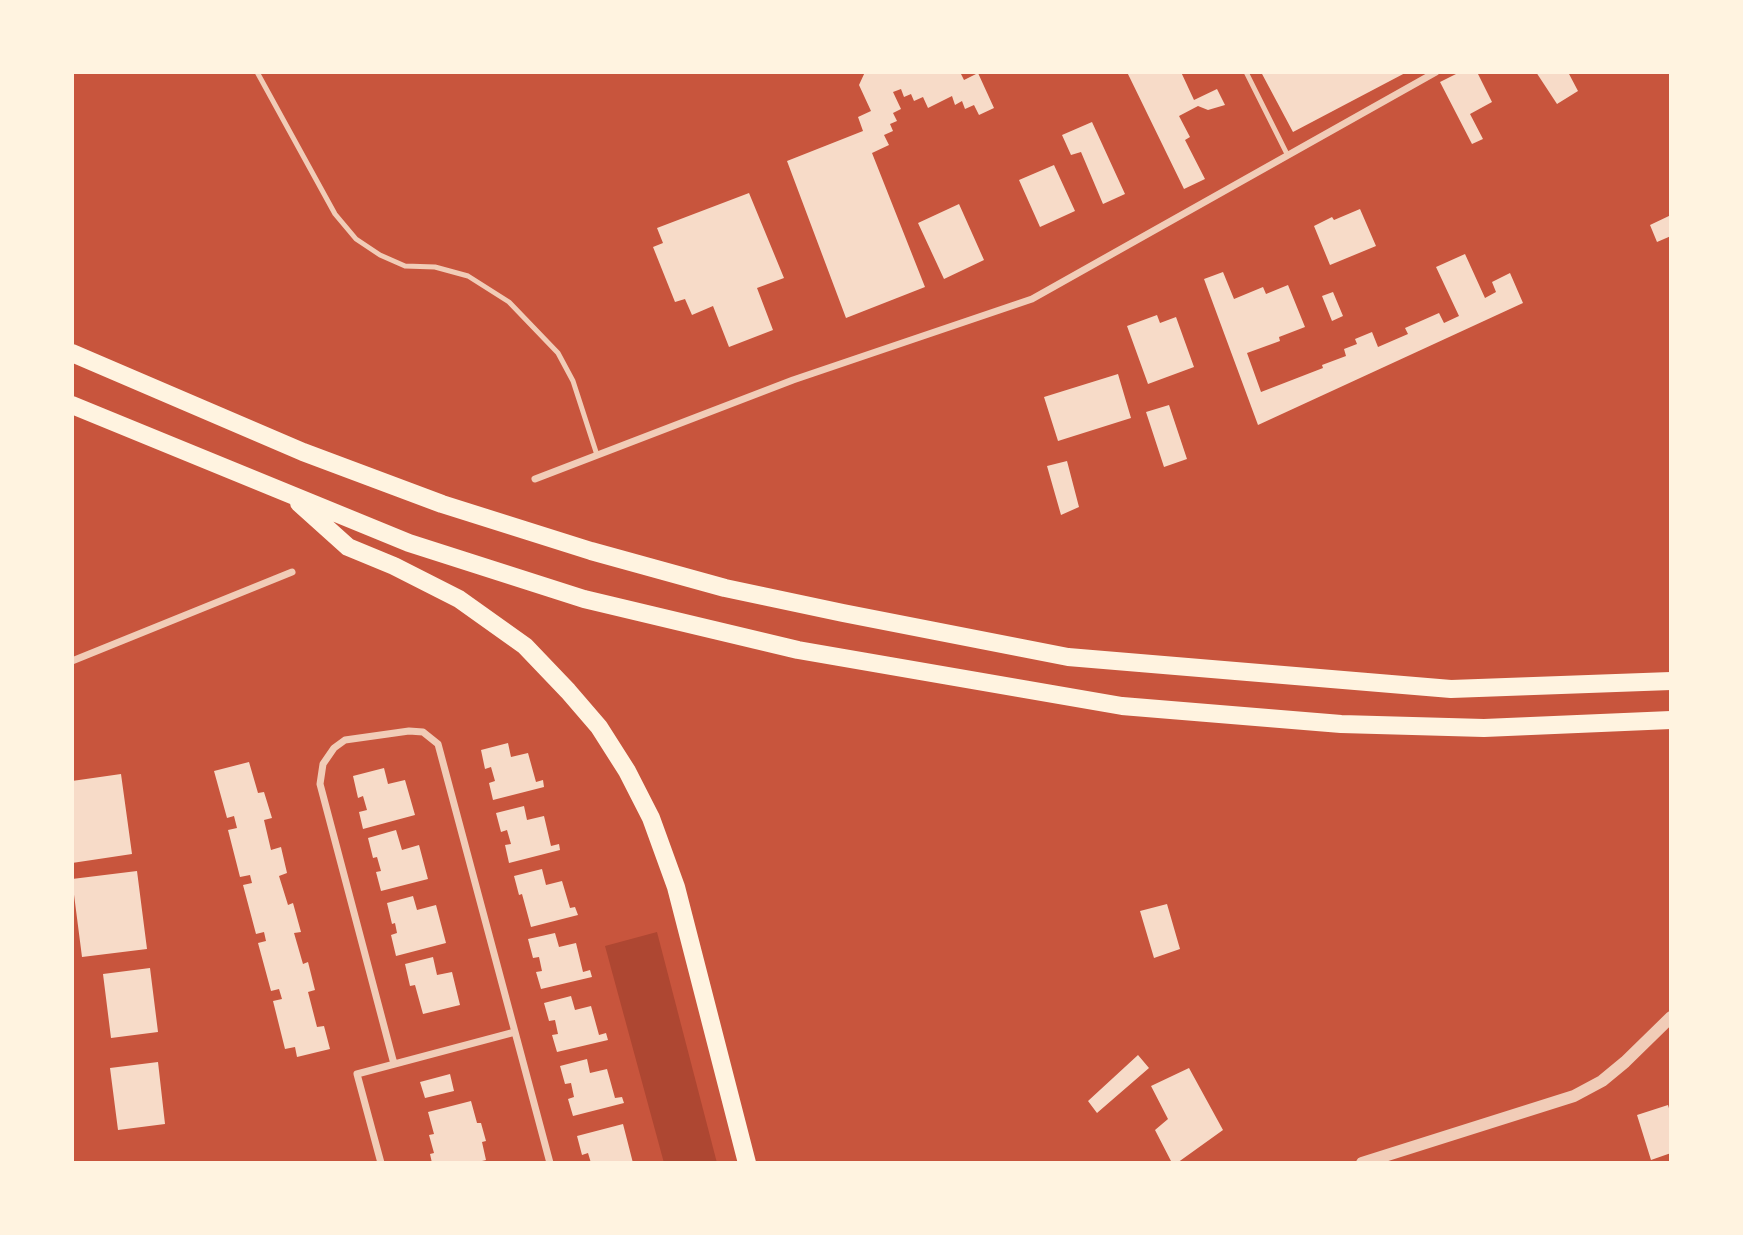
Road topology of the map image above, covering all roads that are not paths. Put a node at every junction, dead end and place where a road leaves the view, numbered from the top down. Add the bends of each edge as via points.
1 (257, 72) edge
2 (1246, 72) edge
3 (1436, 72) edge
4 (1287, 154) junction
5 (72, 353) edge
6 (72, 405) edge
7 (597, 455) junction
8 (535, 479) dead end
9 (289, 494) junction
10 (292, 572) dead end
11 (72, 661) edge
12 (1671, 681) edge
13 (1671, 720) edge
14 (1671, 1017) edge
15 (515, 1032) junction
16 (394, 1064) junction
17 (381, 1163) edge
18 (550, 1163) edge
19 (747, 1163) edge
20 (1362, 1163) edge

1 - 7 lane via 335,214 356,239 405,266 435,267 468,276 509,302 558,353 573,381
2 - 4 lane
3 - 4 street
4 - 7 street via 1032,299 793,380
5 - 12 main road via 303,452 442,504 725,588 844,614 1068,657 1451,689
6 - 9 main road
7 - 8 street
9 - 13 main road via 409,543 584,599 798,650 1122,706 1341,724 1484,728
9 - 19 main road via 348,547 459,599 526,646 599,727 651,818 676,887
10 - 11 street
14 - 20 street via 1602,1081 1574,1096
15 - 16 street
15 - 16 street via 438,744 424,732 409,731 345,740 323,764 320,784
15 - 18 street
16 - 17 street via 357,1074

